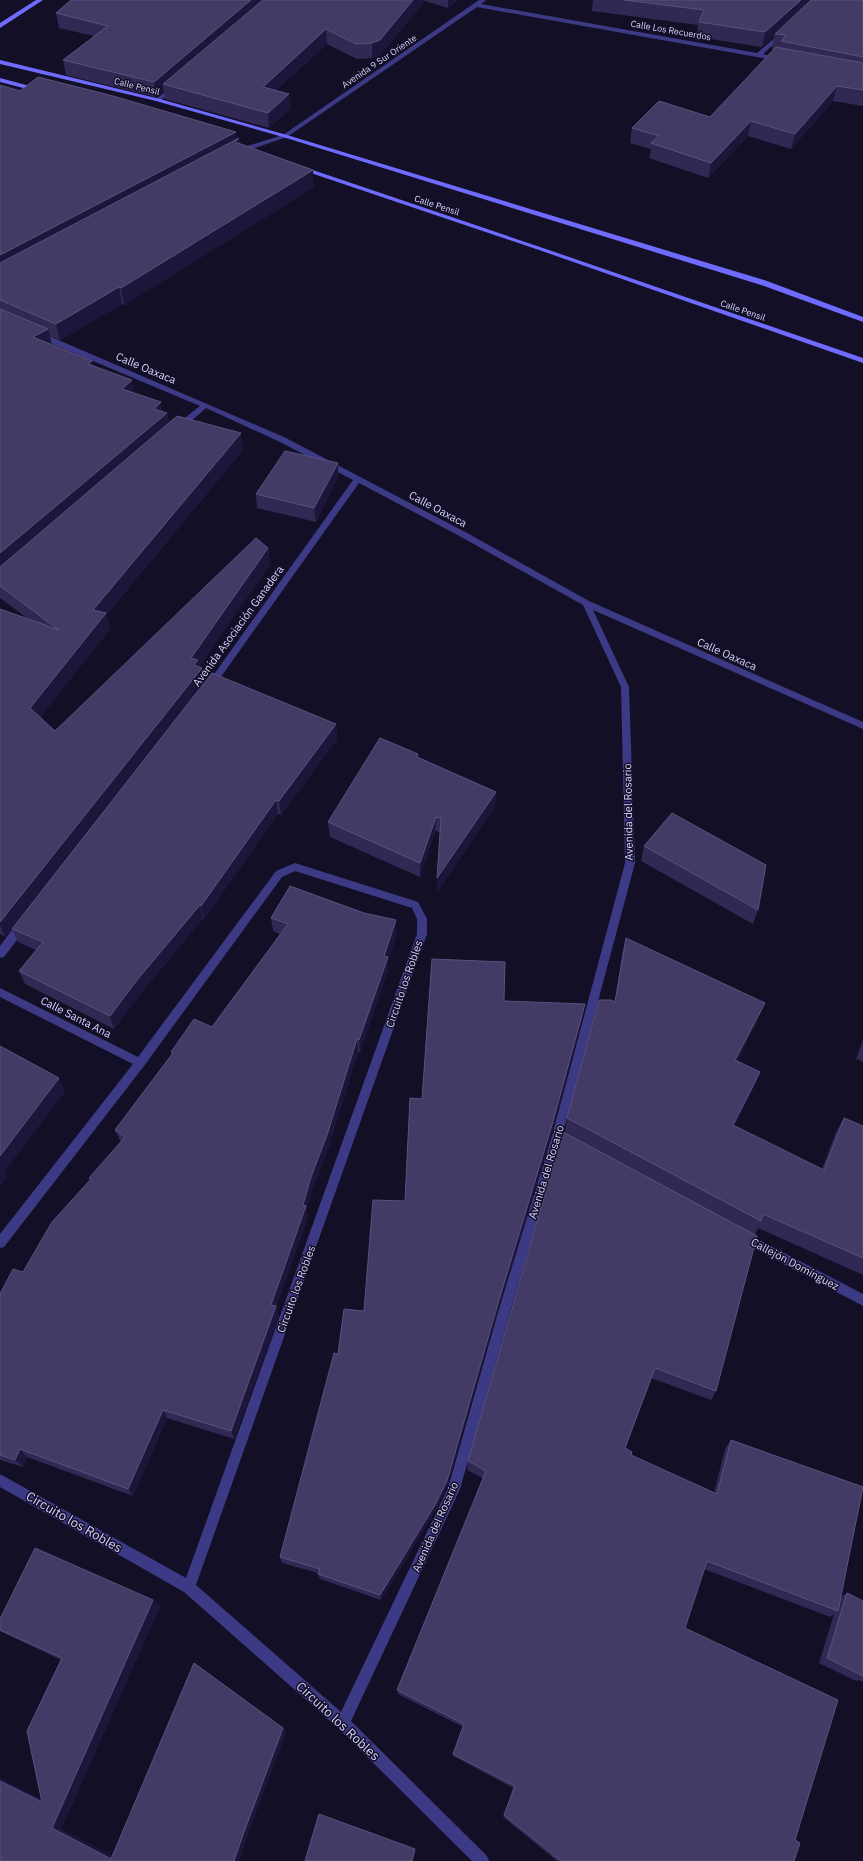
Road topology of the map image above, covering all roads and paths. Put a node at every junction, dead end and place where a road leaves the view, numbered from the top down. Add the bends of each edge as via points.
1 (40, 0) edge
2 (483, 0) edge
3 (476, 5) junction
4 (0, 26) edge
5 (786, 30) edge
6 (759, 55) junction
7 (789, 61) edge
8 (0, 62) edge
9 (0, 80) edge
10 (181, 80) edge
11 (44, 92) edge
12 (158, 100) junction
13 (285, 136) junction
14 (238, 146) edge
15 (246, 148) junction
16 (260, 153) edge
17 (232, 155) edge
18 (294, 166) edge
19 (863, 320) edge
20 (29, 331) edge
21 (863, 361) edge
22 (205, 405) junction
23 (175, 431) edge
24 (358, 480) junction
25 (586, 603) junction
26 (206, 691) edge
27 (863, 726) edge
28 (29, 916) edge
29 (0, 954) edge
30 (0, 992) edge
31 (140, 1063) junction
32 (731, 1229) edge
33 (0, 1243) edge
34 (863, 1300) edge
35 (0, 1480) edge
36 (189, 1587) junction
37 (343, 1723) junction
38 (482, 1861) edge

1 - 4 main road
2 - 3 street, Avenida 9 Sur Oriente
3 - 6 street, Calle Los Recuerdos
3 - 13 street, Avenida 9 Sur Oriente
5 - 6 street
6 - 7 street, Calle Los Recuerdos
8 - 12 main road, Calle Pensil
9 - 11 main road
10 - 12 street
12 - 13 main road, Calle Pensil
13 - 15 street, Avenida 9 Sur Oriente
13 - 19 main road, Calle Pensil via 756,281
14 - 15 main road
15 - 16 main road
15 - 17 street
18 - 21 main road, Calle Pensil
20 - 22 street, Calle Oaxaca
22 - 23 street
22 - 24 street, Calle Oaxaca via 281,439
24 - 25 street, Calle Oaxaca
24 - 26 street, Avenida Asociación Ganadera
25 - 27 street, Calle Oaxaca
25 - 37 street, Avenida del Rosario via 625,687 630,863 561,1138 505,1309 454,1489
28 - 29 street
30 - 31 street, Calle Santa Ana
31 - 33 street, Circuito los Robles
31 - 36 street, Circuito los Robles via 280,874 295,867 415,905 422,919 422,934
32 - 34 street, Callejón Domínguez
35 - 36 street, Circuito los Robles
36 - 37 street, Circuito los Robles
37 - 38 street, Circuito los Robles

